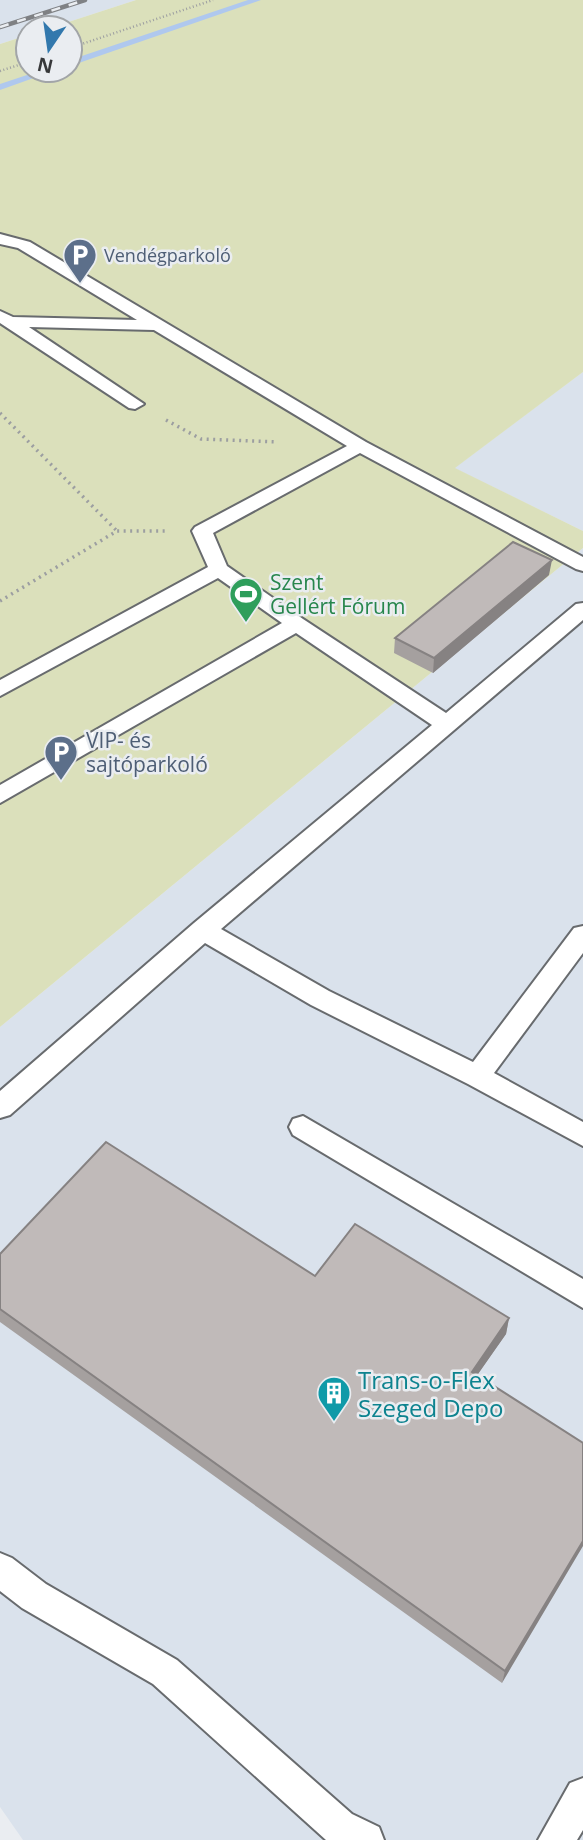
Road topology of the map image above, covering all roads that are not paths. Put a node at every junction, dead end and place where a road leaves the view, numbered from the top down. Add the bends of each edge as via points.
1 (0, 239) edge
2 (4, 319) edge
3 (158, 326) junction
4 (135, 404) road end
5 (360, 446) junction
6 (583, 565) edge
7 (219, 569) junction
8 (583, 609) edge
9 (296, 624) junction
10 (0, 689) edge
11 (447, 724) junction
12 (0, 795) edge
13 (203, 930) junction
14 (583, 935) edge
15 (477, 1076) junction
16 (0, 1107) edge
17 (303, 1127) dead end
18 (583, 1135) edge
19 (583, 1296) edge
20 (0, 1570) edge
21 (583, 1796) edge
22 (366, 1840) edge
23 (556, 1840) edge

1 - 3 lane via 24,245
2 - 3 lane
2 - 4 lane
3 - 5 lane
5 - 6 lane
5 - 7 lane via 202,531
7 - 9 lane
7 - 10 lane
8 - 11 lane
9 - 11 lane
9 - 12 lane
11 - 13 lane
13 - 15 lane via 320,998
13 - 16 lane
14 - 15 lane
15 - 18 lane
17 - 19 lane
20 - 22 lane via 34,1596 165,1672 339,1827
21 - 23 lane

